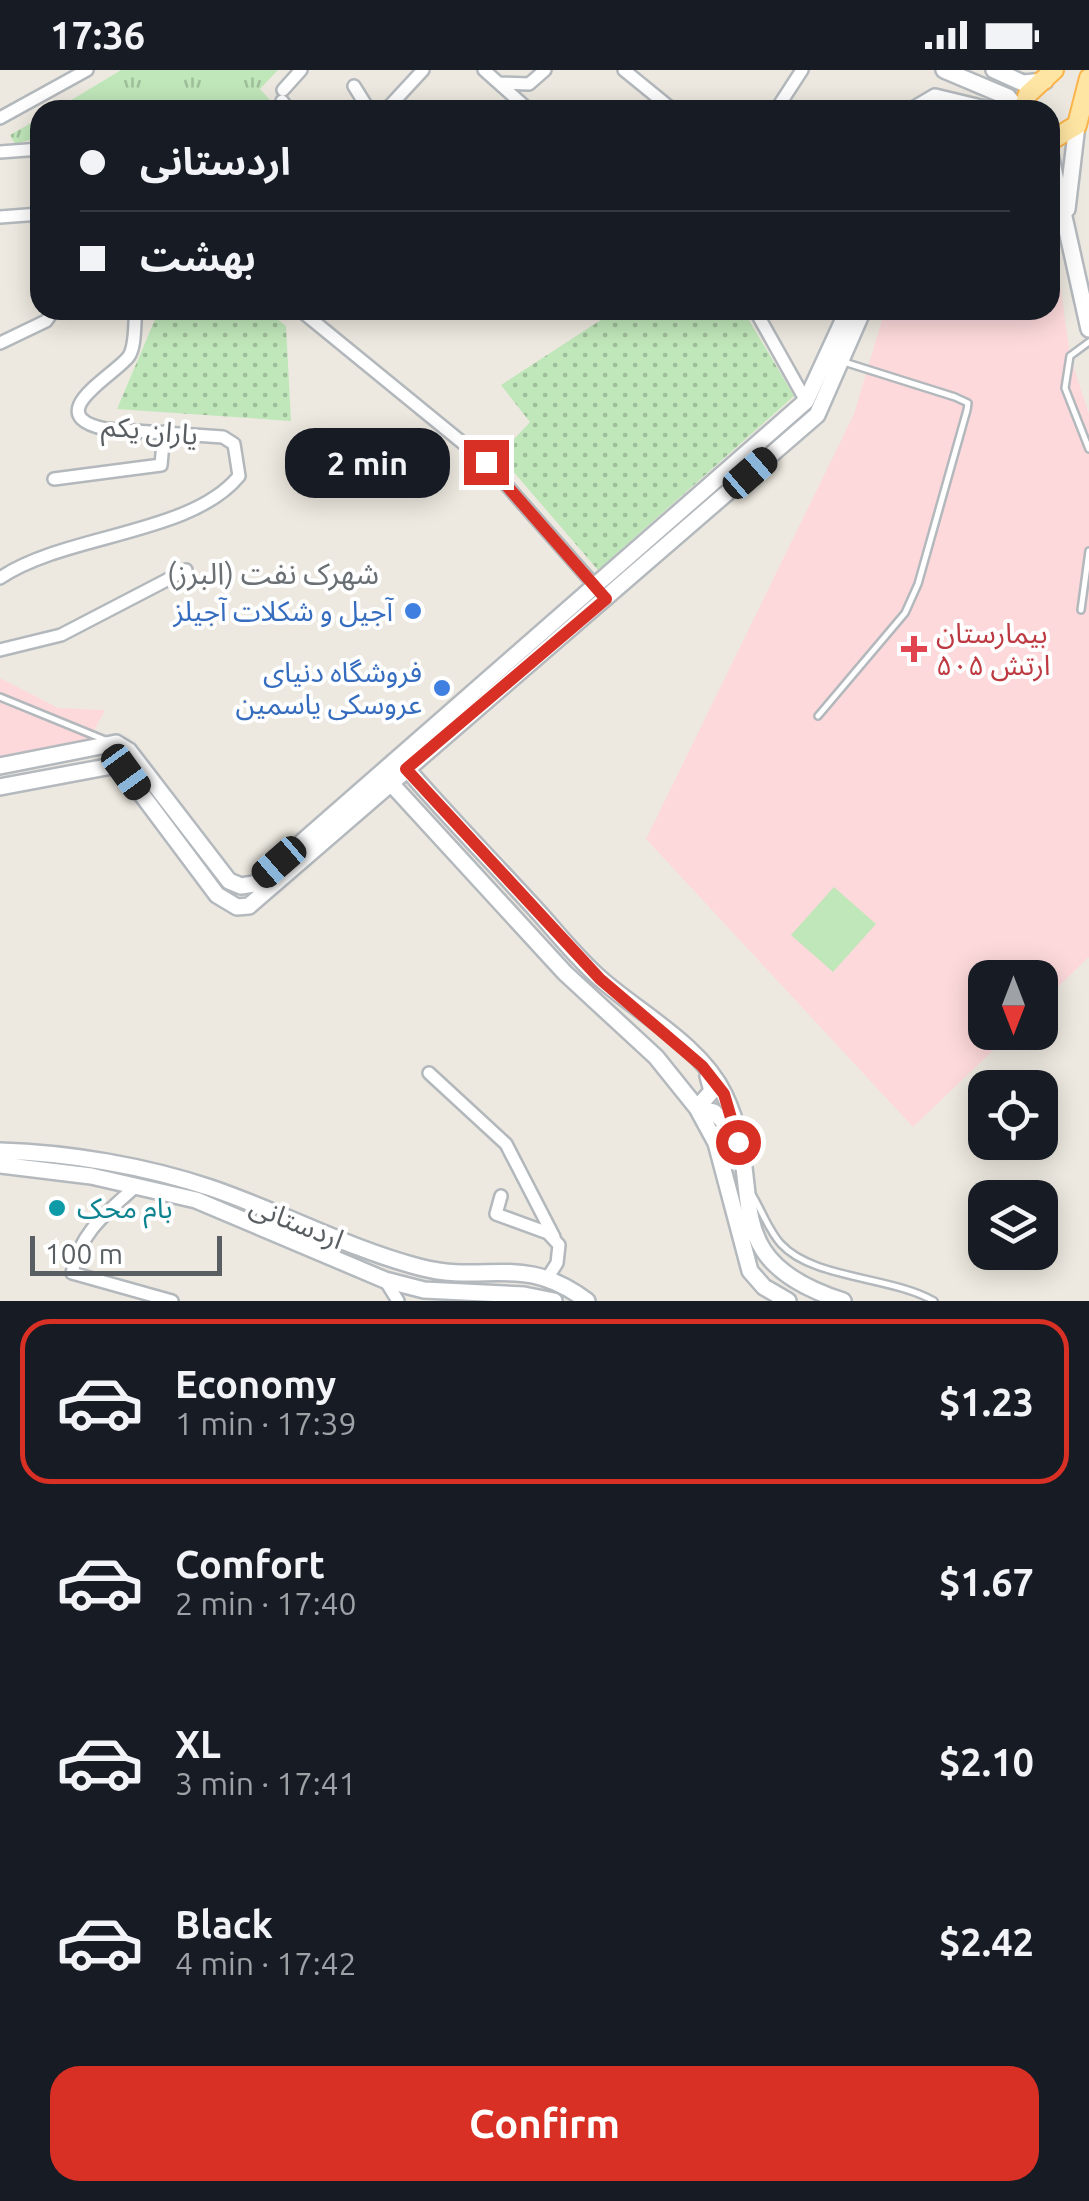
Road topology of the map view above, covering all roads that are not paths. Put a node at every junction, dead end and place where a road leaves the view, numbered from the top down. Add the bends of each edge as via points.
1 (87, 70) edge
2 (301, 70) edge
3 (423, 70) edge
4 (484, 70) edge
5 (546, 70) edge
6 (624, 70) edge
7 (802, 70) edge
8 (944, 70) edge
9 (994, 70) edge
10 (1049, 76) edge
11 (964, 78) junction
12 (1089, 78) edge
13 (495, 82) junction
14 (529, 84) junction
15 (354, 86) dead end
16 (33, 100) edge
17 (285, 100) edge
18 (363, 100) edge
19 (395, 100) edge
20 (518, 100) edge
21 (530, 100) edge
22 (660, 100) edge
23 (782, 100) edge
24 (963, 100) edge
25 (1011, 100) edge
26 (1025, 100) edge
27 (30, 101) edge
28 (0, 118) edge
29 (1077, 125) junction
30 (1060, 135) edge
31 (30, 150) edge
32 (0, 152) edge
33 (1060, 197) edge
34 (30, 214) edge
35 (0, 216) edge
36 (1066, 223) junction
37 (1085, 295) edge
38 (47, 320) edge
39 (135, 320) edge
40 (312, 320) edge
41 (761, 320) edge
42 (845, 320) edge
43 (857, 320) edge
44 (1089, 328) edge
45 (1089, 342) edge
46 (0, 343) edge
47 (834, 358) junction
48 (806, 401) junction
49 (812, 419) junction
50 (164, 432) junction
51 (1089, 449) edge
52 (54, 479) dead end
53 (1089, 552) edge
54 (186, 570) dead end
55 (0, 578) edge
56 (601, 594) junction
57 (1081, 610) dead end
58 (0, 650) edge
59 (0, 697) edge
60 (818, 716) dead end
61 (114, 743) junction
62 (402, 764) junction
63 (0, 766) edge
64 (112, 766) junction
65 (386, 778) junction
66 (0, 787) edge
67 (702, 1066) junction
68 (429, 1073) dead end
69 (698, 1108) junction
70 (738, 1142) junction
71 (0, 1151) edge
72 (0, 1166) edge
73 (149, 1173) junction
74 (743, 1177) junction
75 (134, 1188) junction
76 (501, 1196) dead end
77 (554, 1238) junction
78 (548, 1277) junction
79 (385, 1280) junction
80 (460, 1298) edge
81 (172, 1301) edge
82 (398, 1301) edge
83 (554, 1301) edge
84 (587, 1301) edge
85 (788, 1301) edge
86 (844, 1301) edge
87 (934, 1301) edge

1 - 16 street
2 - 17 street
3 - 19 street
4 - 13 street
5 - 14 street
6 - 22 street
7 - 23 street
8 - 11 main road
9 - 10 main road via 1023,83
10 - 26 main road
11 - 24 main road via 974,90
11 - 25 main road
12 - 29 main road
13 - 14 street
13 - 20 street
14 - 21 street
15 - 18 street
27 - 28 street
29 - 30 main road
29 - 36 main road
31 - 32 street
33 - 36 main road
34 - 35 street
36 - 37 main road
37 - 44 main road
38 - 46 street
39 - 50 street, یاران یکم via 132,352 86,391 82,416 90,426
40 - 56 street via 486,462
41 - 48 street
42 - 47 main road
43 - 47 main road
45 - 51 lane via 1070,356 1065,388
47 - 48 main road
47 - 49 main road
47 - 60 lane via 968,403 905,614
48 - 49 main road
48 - 56 main road
49 - 56 main road
50 - 52 street via 161,466
50 - 55 street, یاران یکم via 223,437 234,444 239,476 204,505
53 - 57 lane
54 - 58 street via 61,635
56 - 62 main road
59 - 61 lane
61 - 63 main road
61 - 64 main road
61 - 65 main road via 129,751 230,881 241,886 254,884
62 - 65 main road
62 - 67 main road via 600,979
64 - 65 main road via 126,772 217,895 237,907 260,900
64 - 66 main road
65 - 69 main road
67 - 69 main road via 712,1092
67 - 70 main road via 724,1094
68 - 77 street via 506,1144
69 - 70 main road via 729,1124
69 - 85 main road via 716,1143 750,1271
70 - 74 main road
71 - 73 main road, اردستانی
72 - 75 main road, اردستانی
73 - 75 main road
73 - 78 main road, اردستانی via 210,1188 429,1270
74 - 86 main road via 762,1252 794,1282
74 - 87 lane via 779,1242 798,1259 906,1286
75 - 79 main road, اردستانی via 196,1200
75 - 81 street via 92,1226 72,1272
76 - 77 street via 496,1214 503,1221
77 - 78 street via 559,1254
78 - 84 main road, اردستانی
79 - 80 main road, اردستانی
79 - 82 street
80 - 83 main road, اردستانی via 524,1295

